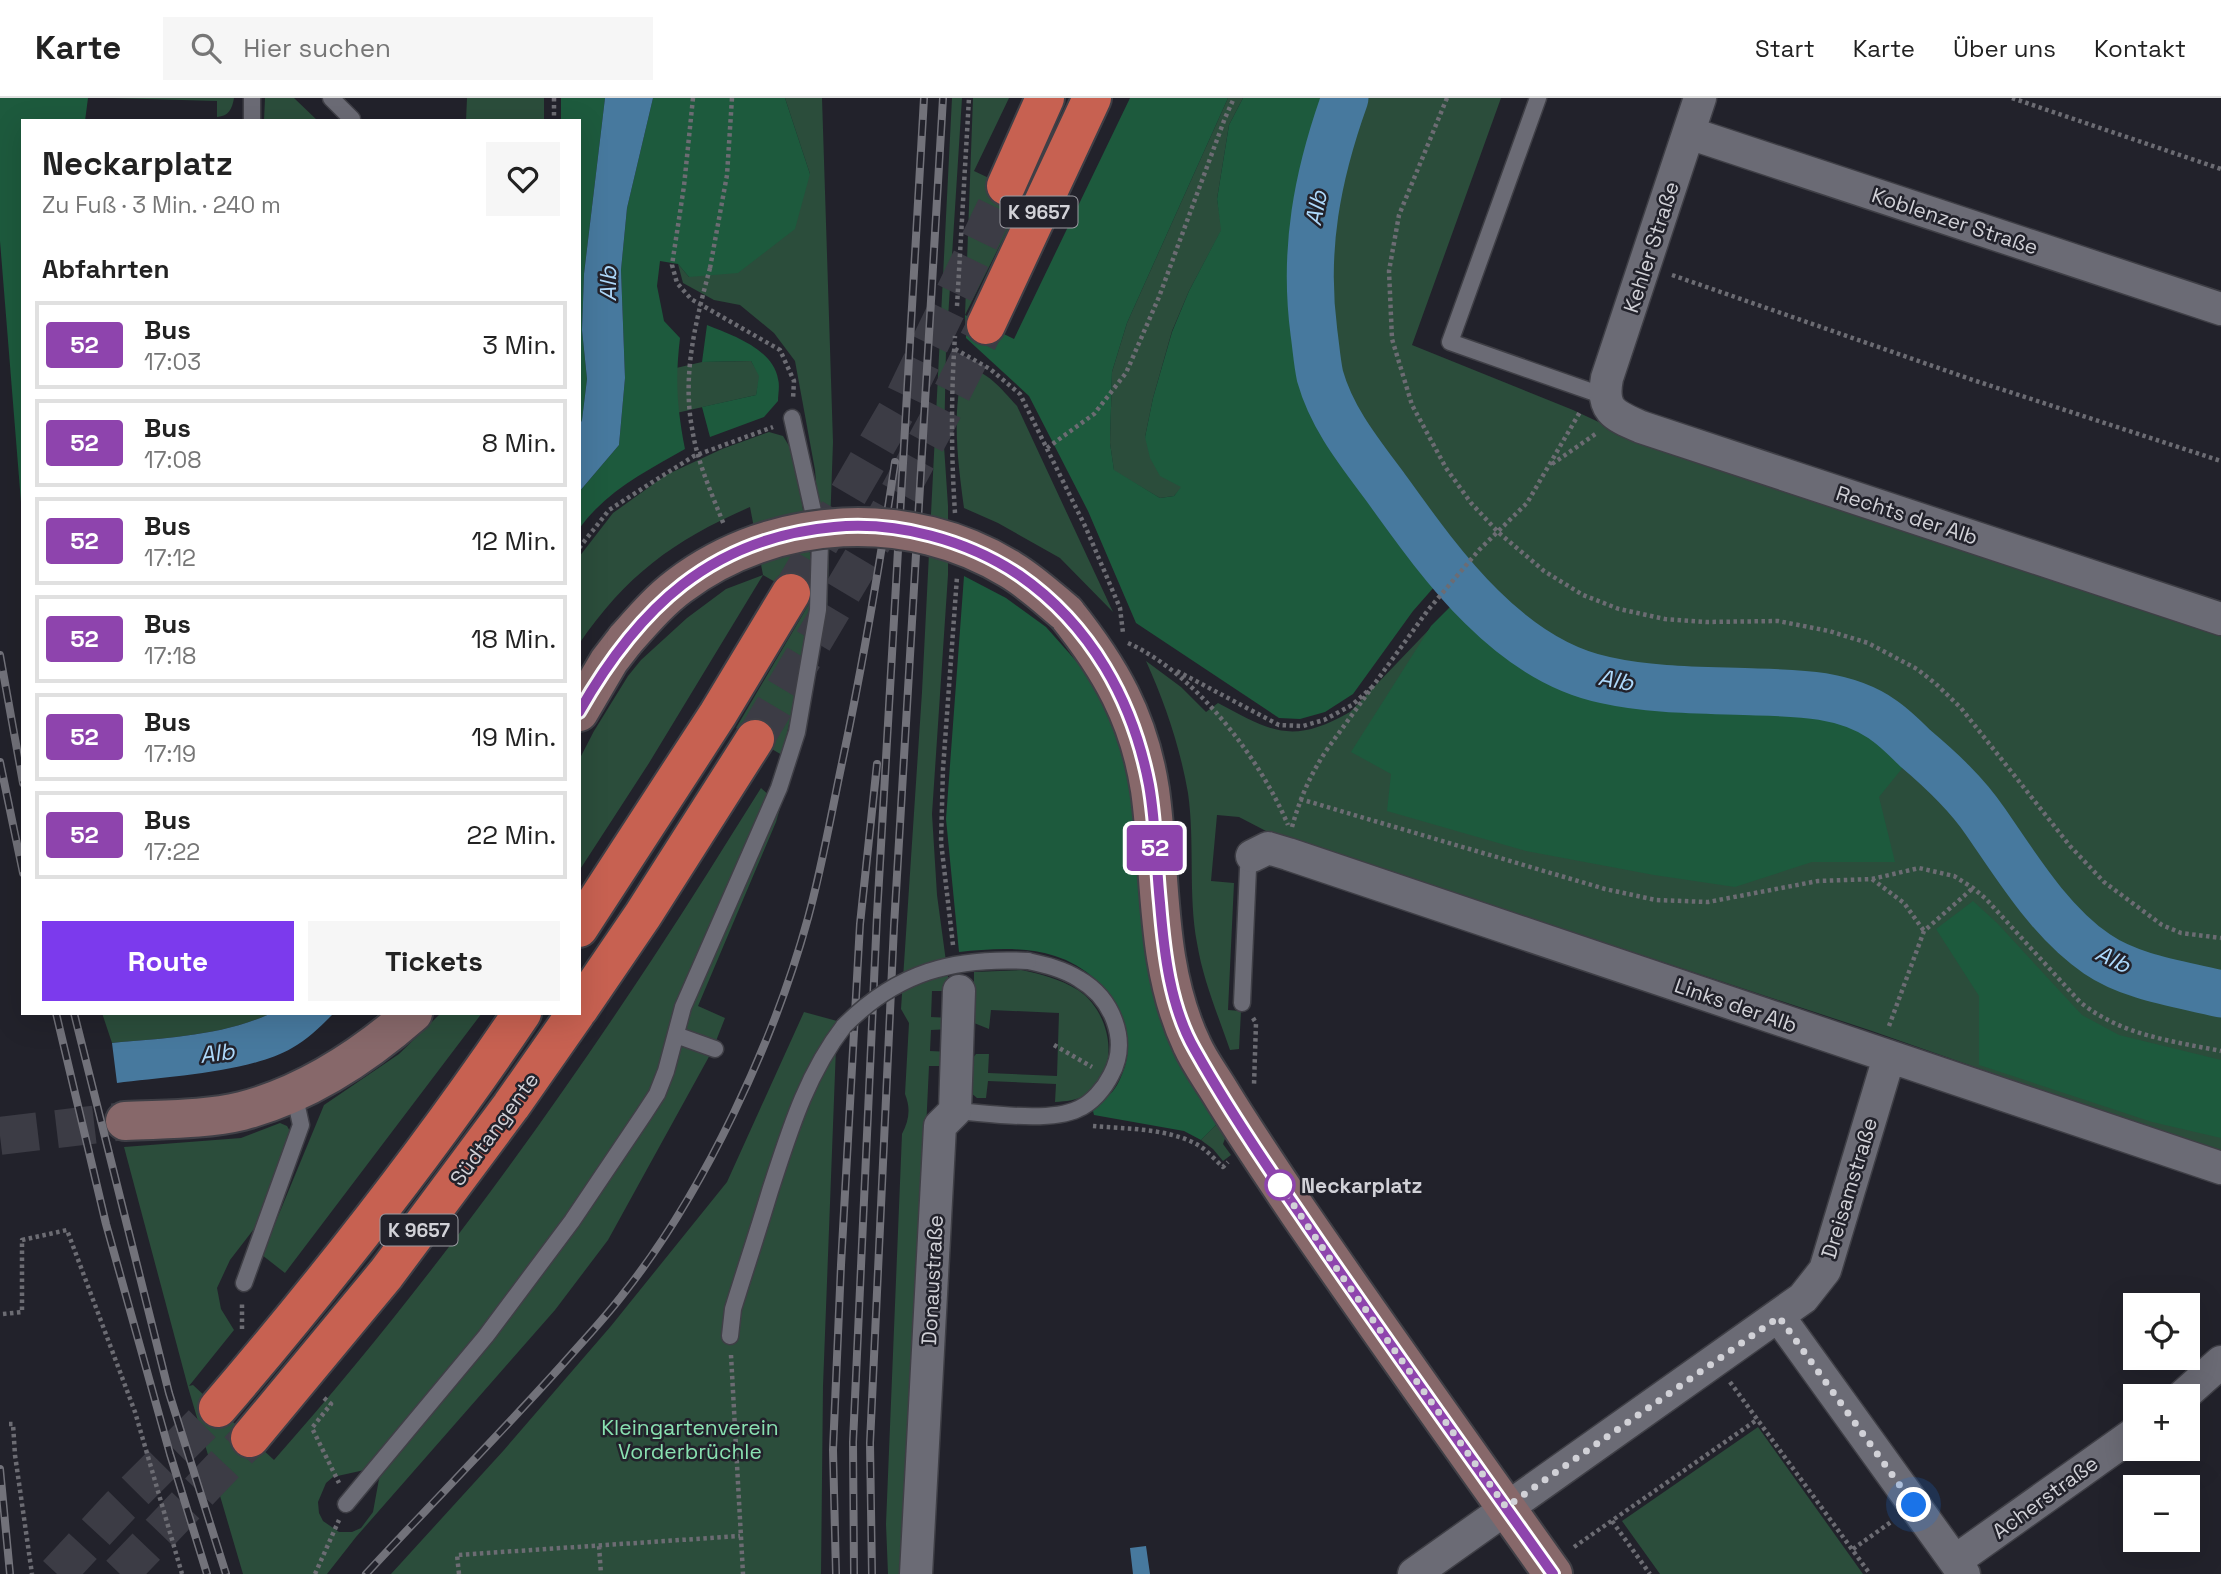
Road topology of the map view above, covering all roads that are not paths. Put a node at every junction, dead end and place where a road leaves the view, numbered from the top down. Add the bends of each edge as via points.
1 (252, 98) edge
2 (331, 98) edge
3 (353, 98) edge
4 (1045, 98) edge
5 (1092, 98) edge
6 (1538, 98) edge
7 (1700, 98) edge
8 (252, 119) edge
9 (1689, 133) junction
10 (1006, 186) tunnel mouth
11 (2221, 309) edge
12 (986, 325) tunnel mouth
13 (1611, 407) junction
14 (792, 418) road end
15 (791, 593) tunnel mouth
16 (2221, 619) edge
17 (581, 709) edge
18 (755, 739) tunnel mouth
19 (1252, 856) joint
20 (581, 925) edge
21 (959, 991) dead end
22 (1242, 1003) road end
23 (581, 1006) edge
24 (412, 1015) edge
25 (521, 1015) edge
26 (575, 1015) edge
27 (676, 1035) junction
28 (715, 1049) dead end
29 (1884, 1055) junction
30 (294, 1093) junction
31 (955, 1111) junction
32 (125, 1121) tunnel mouth
33 (2221, 1168) edge
34 (244, 1283) dead end
35 (1779, 1317) junction
36 (730, 1336) road end
37 (2221, 1362) edge
38 (2196, 1384) edge
39 (218, 1408) tunnel mouth
40 (250, 1438) tunnel mouth
41 (2123, 1442) edge
42 (346, 1504) road end
43 (1506, 1507) junction
44 (1960, 1568) edge
45 (1550, 1570) edge
46 (916, 1574) edge
47 (1414, 1574) edge

1 - 8 lane
2 - 3 lane via 352,119
4 - 10 highway, K 9657
5 - 12 highway, K 9657
6 - 13 lane via 1450,342
7 - 9 street, Kehler Straße
9 - 11 street, Koblenzer Straße
9 - 13 street, Kehler Straße via 1607,378
13 - 16 street, Rechts der Alb via 1640,426
14 - 27 lane via 820,542 818,610 797,732 779,789 695,978
15 - 20 highway
17 - 43 street, bridge via 626,639 679,586 729,555 779,537 849,526 902,530 964,547 1011,569 1043,593 1066,613 1114,680 1140,745 1150,789 1168,971 1192,1045 1246,1135 1341,1275
18 - 23 highway
19 - 22 lane
19 - 29 street, Links der Alb via 1268,848 1288,854
21 - 31 street, Donaustraße
24 - 30 street via 370,1049
25 - 39 highway, Südtangente / K 9657 via 406,1175
26 - 40 highway, Südtangente / K 9657 via 386,1274
27 - 28 lane
27 - 42 lane via 657,1094 572,1221 486,1336
29 - 33 street, Links der Alb
29 - 35 street, Dreisamstraße via 1825,1270 1803,1298
30 - 32 street via 242,1111
30 - 34 lane via 302,1125
31 - 36 lane, bridge via 1045,1117 1078,1109 1102,1090 1118,1061 1121,1046 1112,1015 1089,986 1070,974 1028,961 994,959 910,977 862,1008 820,1060 807,1086 733,1309
31 - 46 street, Donaustraße via 940,1126
35 - 43 street, Dreisamstraße
35 - 44 street
37 - 38 street
41 - 44 street, Acherstraße
43 - 45 street
43 - 47 street, Dreisamstraße

